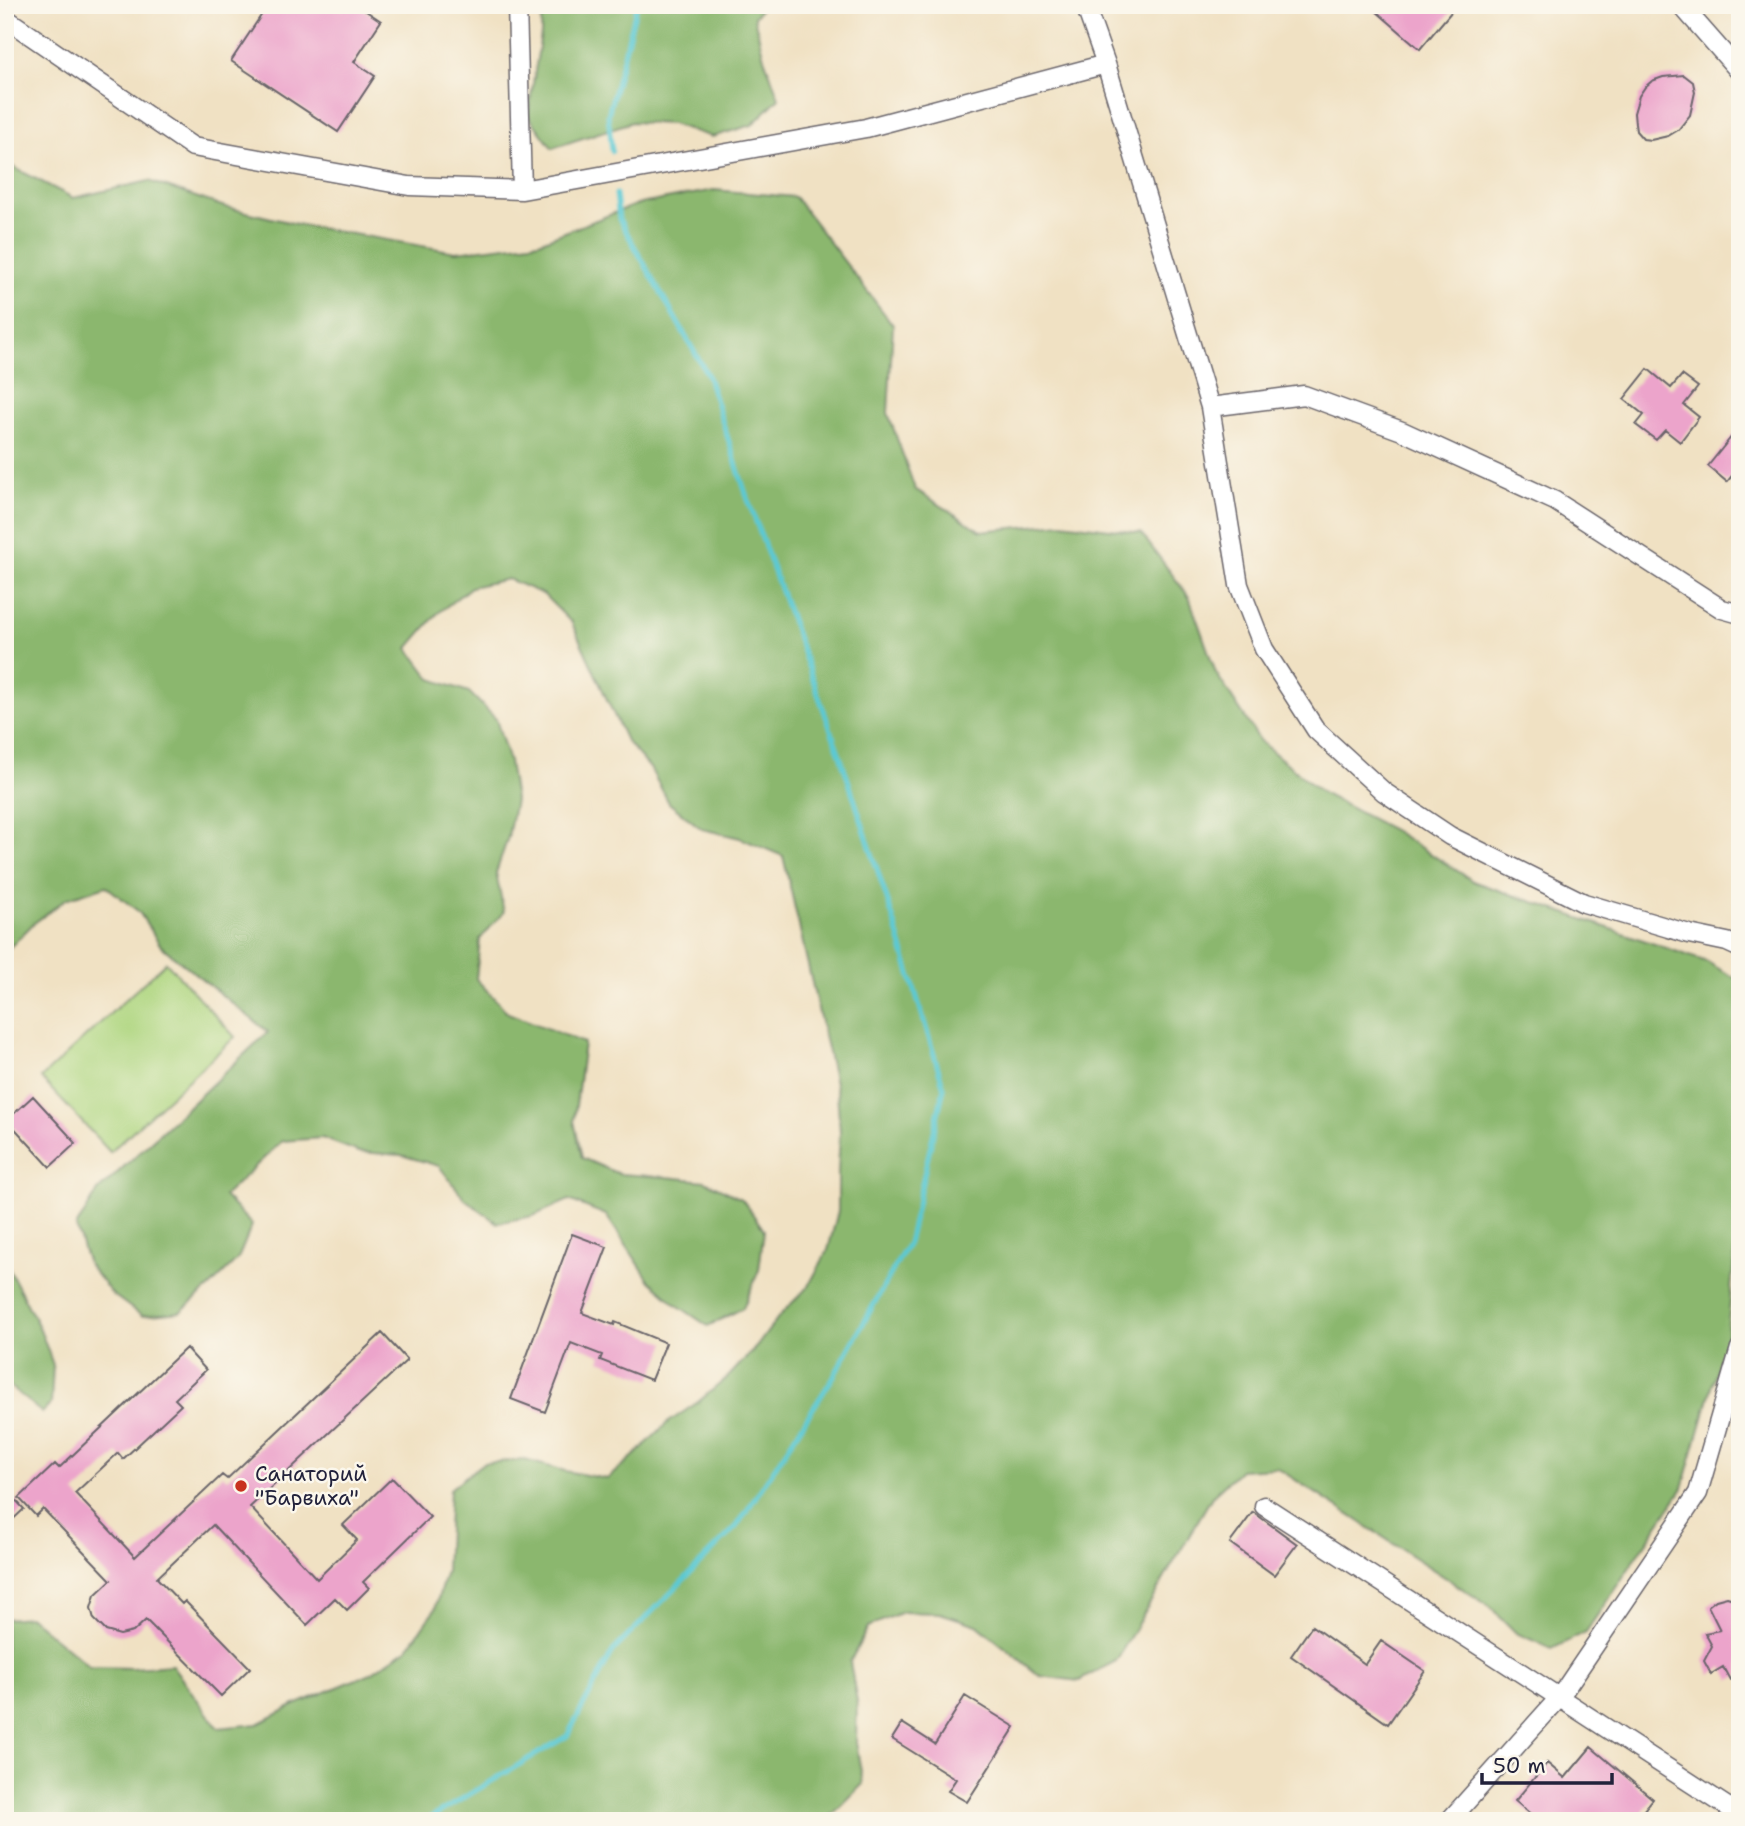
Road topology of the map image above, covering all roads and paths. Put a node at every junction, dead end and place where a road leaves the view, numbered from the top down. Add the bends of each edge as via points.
1 (517, 5) edge
2 (1084, 5) edge
3 (1681, 5) edge
4 (5, 18) edge
5 (1106, 65) junction
6 (1740, 72) edge
7 (522, 190) junction
8 (1210, 407) junction
9 (1740, 614) edge
10 (1740, 948) edge
11 (1740, 1348) edge
12 (1265, 1506) dead end
13 (1559, 1698) junction
14 (1740, 1815) edge
15 (1449, 1821) edge

1 - 7 street
2 - 5 street
3 - 6 street
4 - 7 street via 193,147 409,186
5 - 7 street via 866,128
5 - 8 street
8 - 9 street via 1304,395 1402,431 1555,501 1722,608
8 - 10 street via 1238,585 1264,649 1316,730 1384,792 1450,836 1584,903
11 - 13 street via 1698,1493
12 - 13 street
13 - 14 street
13 - 15 street

